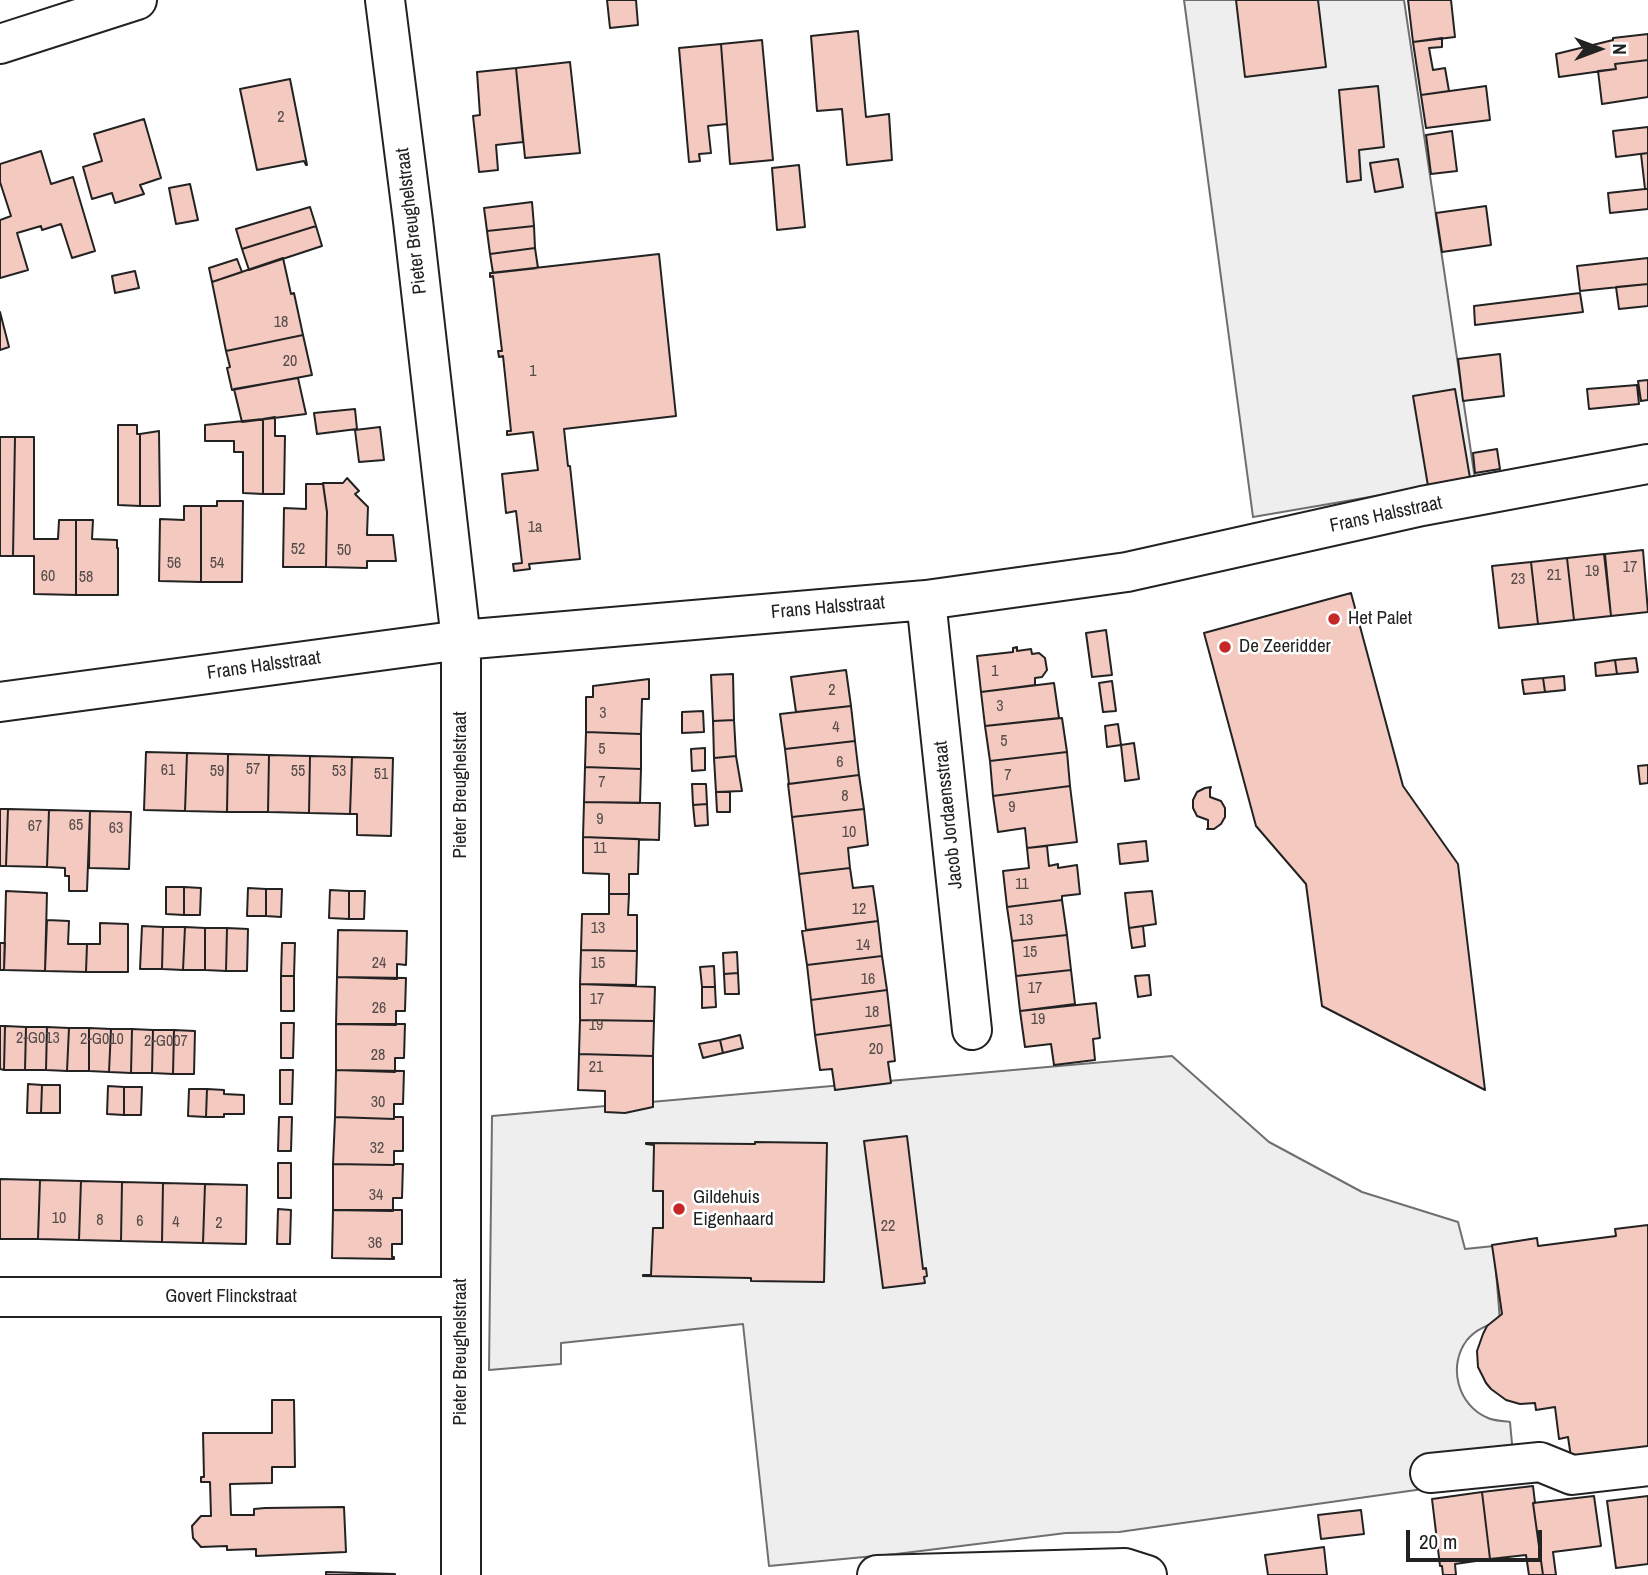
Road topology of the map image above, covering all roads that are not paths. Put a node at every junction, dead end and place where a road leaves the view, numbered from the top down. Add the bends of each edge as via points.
1 (137, 0) edge
2 (385, 0) edge
3 (0, 44) edge
4 (1648, 464) edge
5 (926, 600) junction
6 (461, 640) junction
7 (0, 702) edge
8 (972, 1030) dead end
9 (0, 1297) edge
10 (461, 1297) junction
11 (1648, 1466) edge
12 (1430, 1473) dead end
13 (461, 1575) edge
14 (877, 1575) edge
15 (1147, 1575) edge

1 - 3 street
2 - 6 street, Pieter Breughelstraat
4 - 5 street, Frans Halsstraat via 1422,506 1127,572
5 - 6 street, Frans Halsstraat
5 - 8 street, Jacob Jordaensstraat
6 - 7 street, Frans Halsstraat
6 - 10 street, Pieter Breughelstraat
9 - 10 street, Govert Flinckstraat
10 - 13 street, Pieter Breughelstraat
11 - 12 street via 1572,1475 1540,1462
14 - 15 street via 1125,1568

